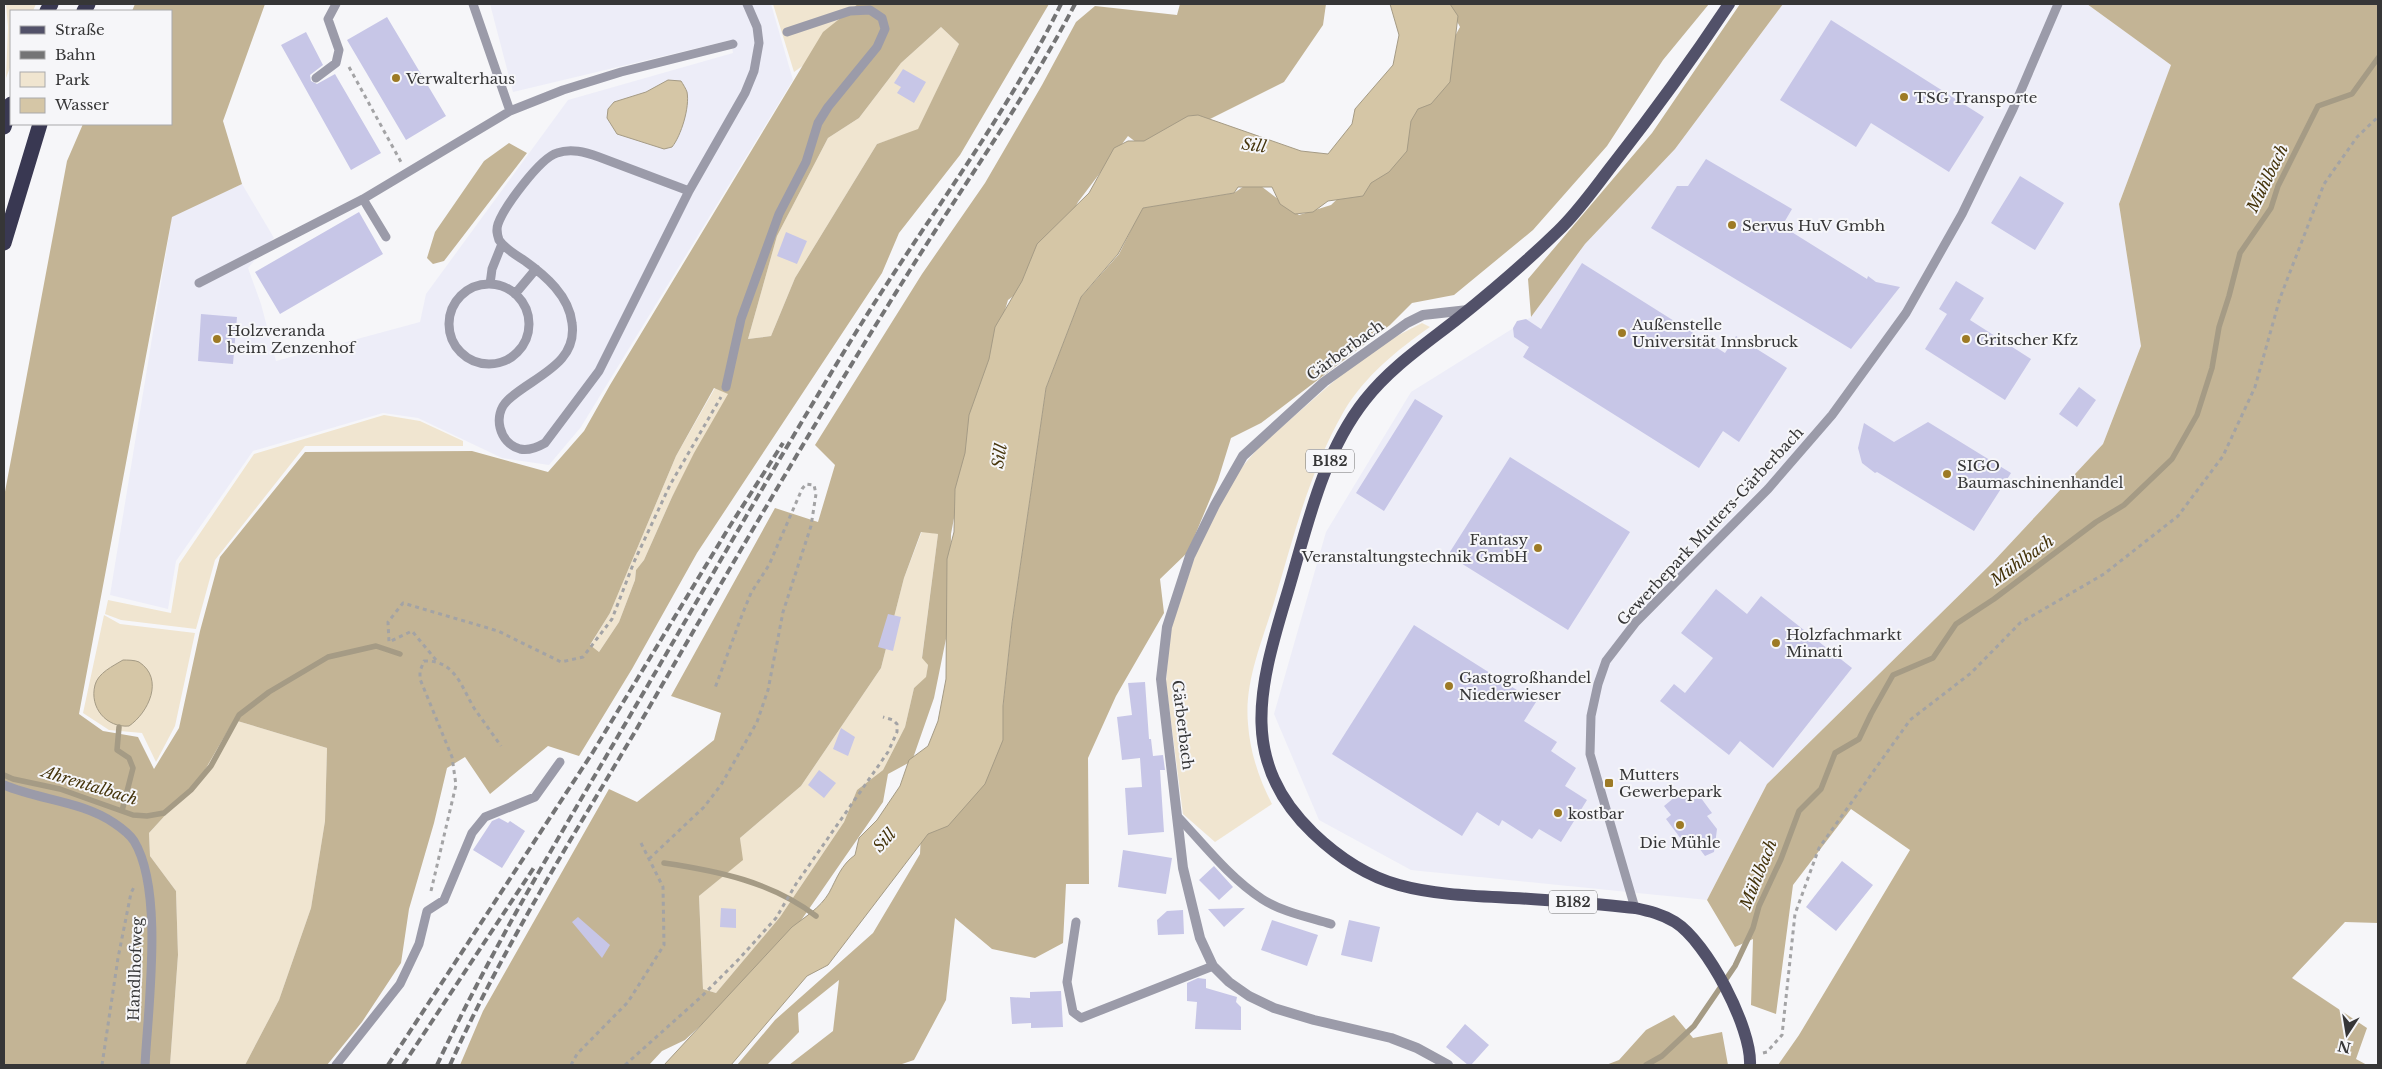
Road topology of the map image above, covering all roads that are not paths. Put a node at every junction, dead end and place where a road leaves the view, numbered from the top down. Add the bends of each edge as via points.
1 (336, 4) edge
2 (472, 4) edge
3 (747, 4) edge
4 (1729, 4) edge
5 (2058, 4) edge
6 (787, 32) dead end
7 (733, 44) dead end
8 (316, 78) dead end
9 (10, 107) edge
10 (510, 111) junction
11 (40, 125) edge
12 (4, 126) edge
13 (689, 191) junction
14 (363, 198) junction
15 (386, 237) dead end
16 (4, 243) edge
17 (502, 244) junction
18 (536, 269) junction
19 (199, 283) dead end
20 (490, 284) junction
21 (515, 294) junction
22 (1468, 310) junction
23 (726, 388) road end
24 (560, 762) dead end
25 (4, 785) edge
26 (1179, 818) junction
27 (1635, 908) junction
28 (1076, 922) dead end
29 (1331, 924) dead end
30 (1213, 966) junction
31 (1750, 1060) edge
32 (145, 1065) edge
33 (336, 1065) edge
34 (1448, 1065) edge

1 - 8 lane via 328,19 339,50 336,63
2 - 10 lane
3 - 13 lane via 759,35 754,71 737,110
4 - 22 main road, B182 via 1634,138 1561,228
5 - 27 lane, Gewerbepark Mutters-Gärberbach via 2013,109 1962,214 1906,313 1832,415 1768,489 1636,622 1606,661 1591,716 1590,754
6 - 23 lane via 850,11 870,10 882,18 885,30 877,47 818,123 806,162 779,214 741,319
7 - 10 lane via 563,90
9 - 12 highway
10 - 14 lane
11 - 16 highway
13 - 17 lane via 587,153 557,152 539,165 500,219 497,233
13 - 18 lane via 599,371 545,443 525,450 504,437 500,425 501,411 507,400 560,360 571,343 572,333 565,302 550,281
14 - 15 lane
14 - 19 lane
17 - 18 lane
17 - 20 lane
18 - 21 lane
20 - 21 lane
20 - 21 lane via 476,286 464,293 454,303 449,316 453,343 472,361 497,363 509,359 522,346 529,328 528,316
22 - 26 street, Gärberbach via 1423,315 1407,323 1324,382 1244,456 1230,478 1190,556 1166,627 1161,679
22 - 27 main road, B182 via 1380,382 1358,409 1331,457 1264,677 1261,730 1268,764 1289,807 1306,826 1335,853 1378,878 1417,889
24 - 33 lane via 536,797 485,817 472,833 444,900 427,911 419,944 400,984
25 - 32 lane, Handlhofweg via 19,792 83,808 114,823 134,840 145,867 153,918
26 - 29 lane via 1263,900
26 - 30 street, Gärberbach via 1194,918
27 - 31 main road, B182 via 1655,912 1676,922 1704,953 1742,1023
28 - 30 lane via 1067,982 1073,1012 1081,1018
30 - 34 street, Gärberbach via 1249,996 1274,1008 1391,1038

